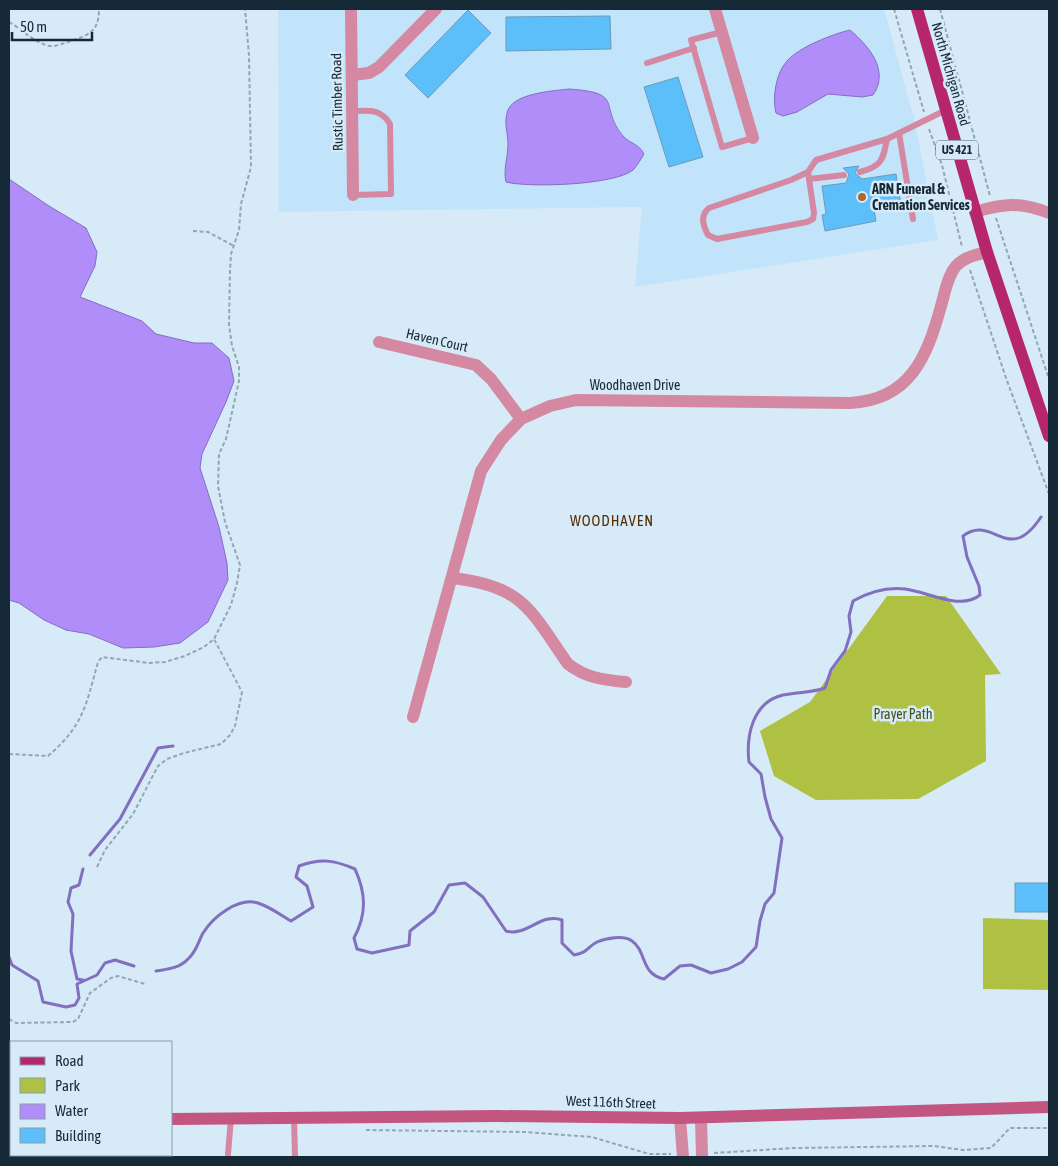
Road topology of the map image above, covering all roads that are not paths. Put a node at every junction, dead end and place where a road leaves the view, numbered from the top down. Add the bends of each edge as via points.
1 (352, 9) edge
2 (436, 9) edge
3 (715, 9) edge
4 (917, 9) edge
5 (722, 32) junction
6 (694, 48) junction
7 (647, 63) dead end
8 (352, 74) junction
9 (946, 110) junction
10 (352, 111) junction
11 (899, 133) junction
12 (753, 138) joint
13 (887, 139) junction
14 (860, 172) dead end
15 (809, 175) junction
16 (844, 175) dead end
17 (354, 195) joint
18 (975, 212) junction
19 (1049, 213) edge
20 (913, 219) dead end
21 (987, 252) junction
22 (379, 342) dead end
23 (521, 419) junction
24 (1049, 436) edge
25 (452, 578) junction
26 (626, 682) dead end
27 (414, 717) dead end
28 (1049, 1107) edge
29 (231, 1118) junction
30 (294, 1118) junction
31 (680, 1118) junction
32 (701, 1118) junction
33 (172, 1119) edge
34 (228, 1154) dead end
35 (702, 1155) edge
36 (683, 1156) edge
37 (295, 1157) edge

1 - 8 street, Rustic Timber Road
2 - 8 street via 379,67 369,73
3 - 5 street
4 - 9 main road, North Michigan Road / US 421
5 - 6 lane via 691,40
5 - 12 street
6 - 7 lane
6 - 12 lane via 722,148
8 - 10 street, Rustic Timber Road
9 - 11 lane
9 - 18 main road, North Michigan Road / US 421
10 - 17 street, Rustic Timber Road
10 - 17 lane via 377,111 390,124 391,194
11 - 13 lane
11 - 20 lane
13 - 14 lane via 880,163
13 - 15 lane via 816,160
15 - 15 lane via 813,219 717,239 708,235 703,217 709,208
15 - 16 lane
18 - 19 street via 1000,205 1020,204
18 - 21 main road, North Michigan Road / US 421
21 - 23 street, Woodhaven Drive via 966,259 954,268 926,352 918,366 901,385 875,400 850,404 593,399 550,406
21 - 24 main road, North Michigan Road / US 421
22 - 23 street, Haven Court via 476,365 492,379
23 - 25 street, Woodhaven Drive via 501,440 481,471
25 - 26 street via 495,587 517,597 568,664 590,677
25 - 27 street, Woodhaven Drive
28 - 32 main road, West 116th Street
29 - 30 main road, West 116th Street
29 - 33 main road, West 116th Street
29 - 34 lane
30 - 31 main road, West 116th Street
30 - 37 lane
31 - 32 main road, West 116th Street
31 - 36 street
32 - 35 street

